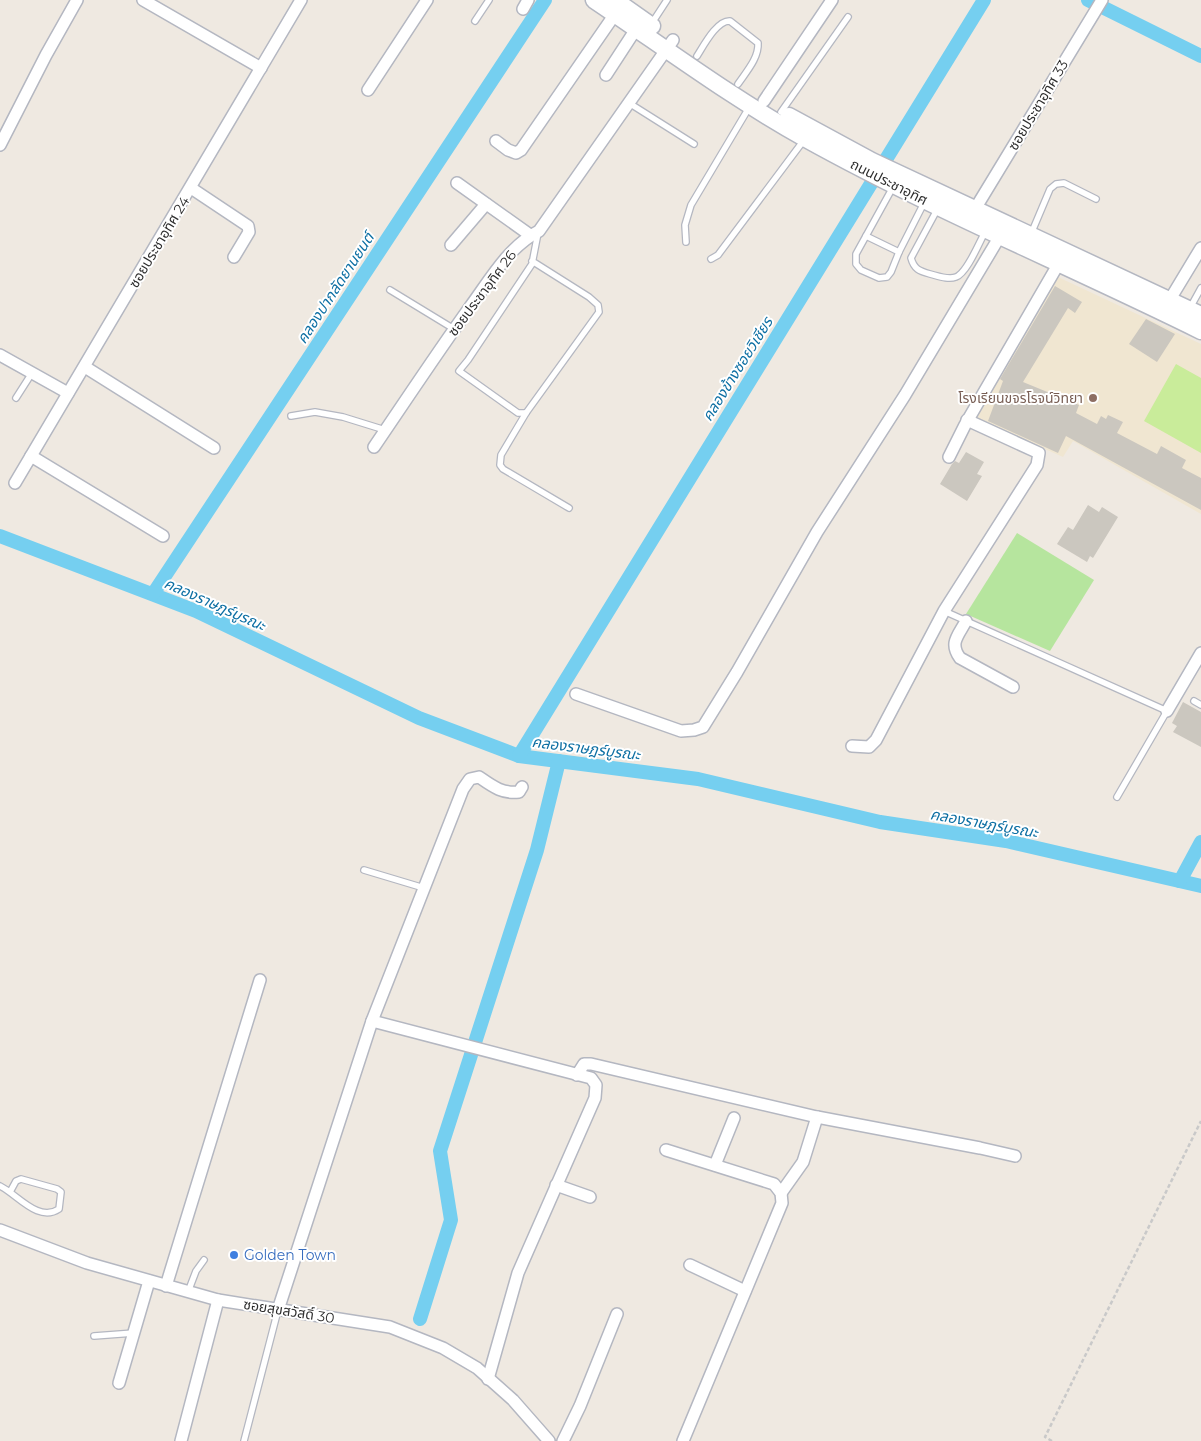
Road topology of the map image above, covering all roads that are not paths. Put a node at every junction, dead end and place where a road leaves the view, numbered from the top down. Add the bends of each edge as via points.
1 (77, 0) edge
2 (143, 0) edge
3 (301, 0) edge
4 (428, 0) edge
5 (489, 0) edge
6 (594, 0) edge
7 (667, 0) edge
8 (832, 0) edge
9 (1099, 5) edge
10 (622, 7) edge
11 (848, 17) dead end
12 (475, 21) dead end
13 (644, 27) junction
14 (670, 44) junction
15 (696, 56) junction
16 (261, 68) junction
17 (606, 74) dead end
18 (738, 84) junction
19 (368, 90) dead end
20 (629, 102) junction
21 (757, 103) junction
22 (781, 112) junction
23 (805, 138) junction
24 (496, 141) dead end
25 (694, 144) dead end
26 (0, 145) edge
27 (869, 166) junction
28 (888, 177) junction
29 (457, 183) dead end
30 (191, 188) junction
31 (1096, 199) dead end
32 (932, 203) junction
33 (486, 204) junction
34 (971, 215) junction
35 (993, 232) junction
36 (534, 233) junction
37 (866, 236) junction
38 (1030, 236) junction
39 (686, 242) dead end
40 (451, 245) dead end
41 (1201, 248) edge
42 (899, 252) junction
43 (234, 257) dead end
44 (711, 259) dead end
45 (532, 261) junction
46 (1059, 263) junction
47 (1201, 288) edge
48 (390, 290) dead end
49 (1166, 306) junction
50 (1195, 312) edge
51 (454, 329) junction
52 (1201, 332) edge
53 (0, 354) edge
54 (85, 367) junction
55 (32, 372) junction
56 (68, 393) junction
57 (16, 398) dead end
58 (526, 413) junction
59 (291, 416) dead end
60 (968, 420) junction
61 (385, 430) junction
62 (374, 447) dead end
63 (214, 448) dead end
64 (31, 456) junction
65 (949, 457) dead end
66 (15, 483) dead end
67 (568, 508) dead end
68 (163, 536) dead end
69 (944, 611) junction
70 (966, 621) junction
71 (1201, 653) edge
72 (1013, 687) dead end
73 (576, 694) dead end
74 (1194, 701) dead end
75 (1201, 705) edge
76 (1166, 711) junction
77 (852, 746) dead end
78 (522, 787) dead end
79 (1117, 797) dead end
80 (364, 870) dead end
81 (424, 888) junction
82 (260, 980) dead end
83 (372, 1021) junction
84 (577, 1075) junction
85 (817, 1117) junction
86 (734, 1118) dead end
87 (666, 1150) dead end
88 (1015, 1156) dead end
89 (715, 1165) junction
90 (556, 1185) junction
91 (0, 1186) edge
92 (10, 1192) junction
93 (781, 1193) junction
94 (590, 1198) dead end
95 (0, 1230) edge
96 (204, 1260) dead end
97 (690, 1265) dead end
98 (149, 1281) junction
99 (166, 1286) junction
100 (188, 1292) junction
101 (745, 1292) junction
102 (218, 1300) junction
103 (278, 1310) junction
104 (617, 1314) dead end
105 (134, 1333) junction
106 (94, 1336) dead end
107 (488, 1379) junction
108 (119, 1383) dead end
109 (181, 1441) edge
110 (244, 1441) edge
111 (548, 1441) edge
112 (563, 1441) edge
113 (683, 1441) edge

1 - 26 street
2 - 16 street
3 - 16 street, ซอยประชาอุทิศ 24
4 - 19 street
5 - 12 lane
6 - 10 main road, ถนนประชาอุทิศ
7 - 13 lane
8 - 21 street
9 - 34 street, ซอยประชาอุทิศ 33
10 - 13 main road, ถนนประชาอุทิศ
10 - 24 street via 522,150 516,153
11 - 22 lane
13 - 14 main road, ถนนประชาอุทิศ
13 - 17 street
14 - 15 main road, ถนนประชาอุทิศ
14 - 20 street, ซอยประชาอุทิศ 26
14 - 21 main road, ถนนประชาอุทิศ
15 - 18 main road, ถนนประชาอุทิศ
15 - 18 lane via 718,25 730,21 758,43 759,50
16 - 30 street, ซอยประชาอุทิศ 24
18 - 21 main road, ถนนประชาอุทิศ
20 - 25 lane
20 - 36 street, ซอยประชาอุทิศ 26
21 - 22 main road, ถนนประชาอุทิศ
21 - 23 main road, ถนนประชาอุทิศ
21 - 39 lane via 691,205 685,225
22 - 27 main road, ถนนประชาอุทิศ
23 - 27 main road, ถนนประชาอุทิศ
23 - 44 lane via 718,255
27 - 28 main road, ถนนประชาอุทิศ
28 - 32 main road, ถนนประชาอุทิศ
28 - 34 main road, ถนนประชาอุทิศ
28 - 37 lane
29 - 33 street
30 - 43 street via 248,226 249,232
30 - 54 street, ซอยประชาอุทิศ 24
31 - 38 lane via 1064,183 1056,184 1050,189
32 - 34 main road, ถนนประชาอุทิศ
32 - 35 lane via 910,258 918,271 957,277
32 - 42 lane
33 - 36 street
33 - 40 street
34 - 35 main road, ถนนประชาอุทิศ
34 - 38 main road, ถนนประชาอุทิศ
35 - 46 main road, ถนนประชาอุทิศ
35 - 73 street via 905,396 817,532 703,727 681,731
36 - 45 lane
36 - 51 street, ซอยประชาอุทิศ 26 via 514,248
37 - 42 lane
37 - 42 lane via 856,254 856,264 861,270 879,278 887,277
38 - 49 main road, ถนนประชาอุทิศ
41 - 49 street
45 - 58 lane via 588,297 598,305 599,312
45 - 58 lane via 459,371 509,408
46 - 49 main road, ถนนประชาอุทิศ
46 - 60 street
47 - 50 lane
48 - 51 lane
49 - 50 main road, ถนนประชาอุทิศ
49 - 52 main road, ถนนประชาอุทิศ
51 - 61 street, ซอยประชาอุทิศ 26
53 - 55 street
54 - 56 street, ซอยประชาอุทิศ 24
54 - 63 street
55 - 56 street
55 - 57 lane
56 - 64 street, ซอยประชาอุทิศ 24
58 - 67 lane via 501,455 500,465
59 - 61 lane via 315,412 343,416
60 - 65 street
60 - 69 street via 1038,453 1037,465
61 - 62 street, ซอยประชาอุทิศ 26
64 - 66 street, ซอยประชาอุทิศ 24
64 - 68 street
69 - 70 lane
69 - 77 street via 876,740 869,747
70 - 72 street via 953,644 954,651 960,658
70 - 76 lane
71 - 76 street
74 - 75 lane
76 - 79 lane
78 - 81 street via 519,792 509,793 497,790 479,777 470,779 463,789
80 - 81 lane
81 - 83 street
82 - 99 street
83 - 84 street
83 - 103 street
84 - 85 street via 584,1064 591,1064
84 - 90 street via 591,1078 596,1085 595,1098
85 - 88 street
85 - 93 street via 803,1162
86 - 89 street
87 - 89 street
89 - 93 street via 774,1184
90 - 94 street
90 - 107 street via 518,1273
91 - 92 lane
92 - 92 lane via 36,1210 53,1213 59,1209 61,1192 57,1189 20,1179
93 - 101 street via 782,1202
95 - 98 street, ซอยสุขสวัสดิ์ 30 via 87,1264
96 - 100 lane
97 - 101 street
98 - 99 street, ซอยสุขสวัสดิ์ 30
98 - 105 street
99 - 100 street, ซอยสุขสวัสดิ์ 30
100 - 102 street, ซอยสุขสวัสดิ์ 30
101 - 113 street
102 - 103 street, ซอยสุขสวัสดิ์ 30
102 - 109 street
103 - 107 street, ซอยสุขสวัสดิ์ 30 via 390,1327 443,1348 477,1368
103 - 110 lane
104 - 112 street
105 - 106 lane
105 - 108 street
107 - 111 street, ซอยสุขสวัสดิ์ 30 via 513,1400

